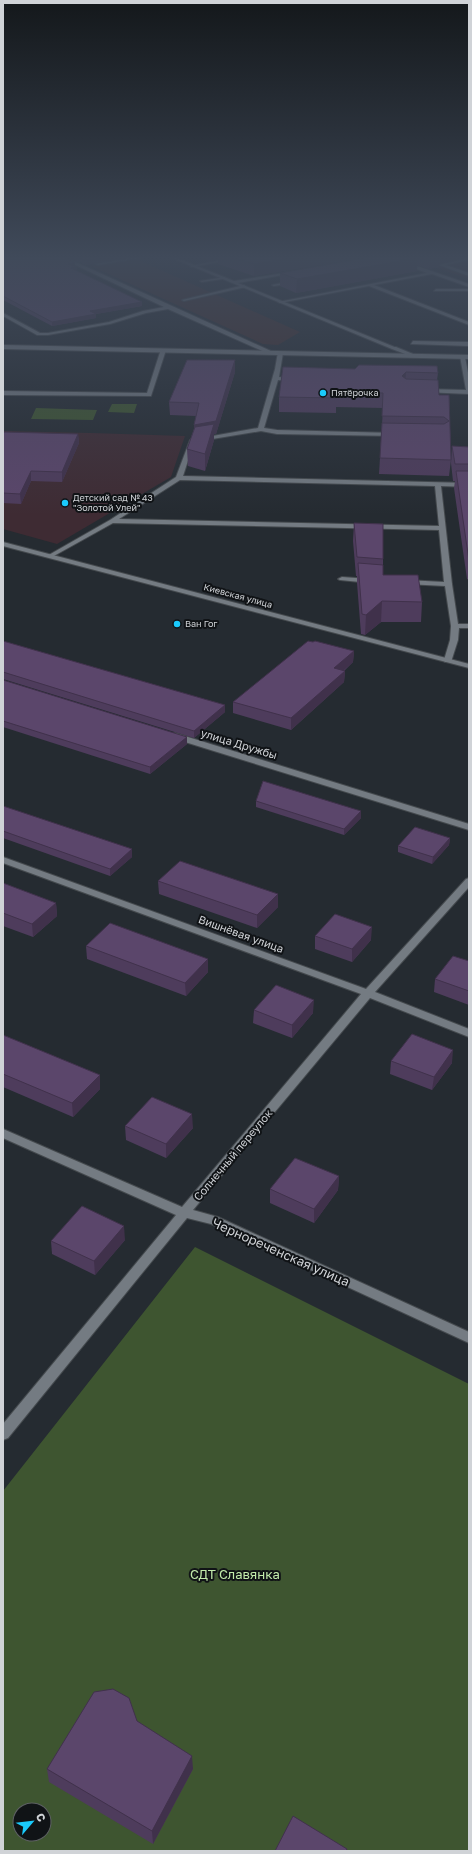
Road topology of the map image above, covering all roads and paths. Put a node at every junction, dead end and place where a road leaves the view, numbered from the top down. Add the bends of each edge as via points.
1 (248, 343) edge
2 (380, 343) edge
3 (413, 343) dead end
4 (469, 344) edge
5 (3, 347) edge
6 (163, 350) junction
7 (271, 353) junction
8 (280, 353) junction
9 (415, 356) junction
10 (462, 357) junction
11 (469, 357) edge
12 (276, 378) junction
13 (299, 379) edge
14 (419, 391) edge
15 (469, 391) edge
16 (3, 393) edge
17 (261, 429) junction
18 (404, 435) edge
19 (179, 478) junction
20 (438, 484) junction
21 (469, 485) edge
22 (112, 521) junction
23 (443, 528) junction
24 (3, 544) edge
25 (50, 556) junction
26 (342, 579) dead end
27 (380, 581) edge
28 (395, 582) edge
29 (448, 584) junction
30 (455, 626) junction
31 (469, 626) edge
32 (448, 660) junction
33 (469, 666) edge
34 (163, 732) edge
35 (469, 827) edge
36 (3, 860) edge
37 (469, 881) edge
38 (368, 993) junction
39 (469, 1034) edge
40 (3, 1133) edge
41 (184, 1213) junction
42 (469, 1338) edge
43 (3, 1434) edge

1 - 7 street
2 - 9 street
3 - 4 street
5 - 6 street
6 - 7 street
6 - 16 street via 149,395
7 - 8 street
8 - 9 street
8 - 12 street
9 - 10 street
10 - 11 street
10 - 15 street
12 - 13 street
12 - 17 street
14 - 15 street
17 - 18 street via 277,432
17 - 19 street via 192,441
19 - 20 street
19 - 22 street
20 - 21 street
20 - 23 street
22 - 23 street
22 - 25 street
23 - 29 street
24 - 25 street, Киевская улица
25 - 32 street, Киевская улица
26 - 27 street
28 - 29 street
29 - 30 street
30 - 31 street
30 - 32 street
32 - 33 street, Киевская улица
34 - 35 street, улица Дружбы
36 - 38 street, Вишнёвая улица
37 - 38 street, Солнечный переулок
38 - 39 street, Вишнёвая улица
38 - 41 street, Солнечный переулок
40 - 41 street, Чернореченская улица
41 - 42 street, Чернореченская улица via 214,1220
41 - 43 street, Солнечный переулок

